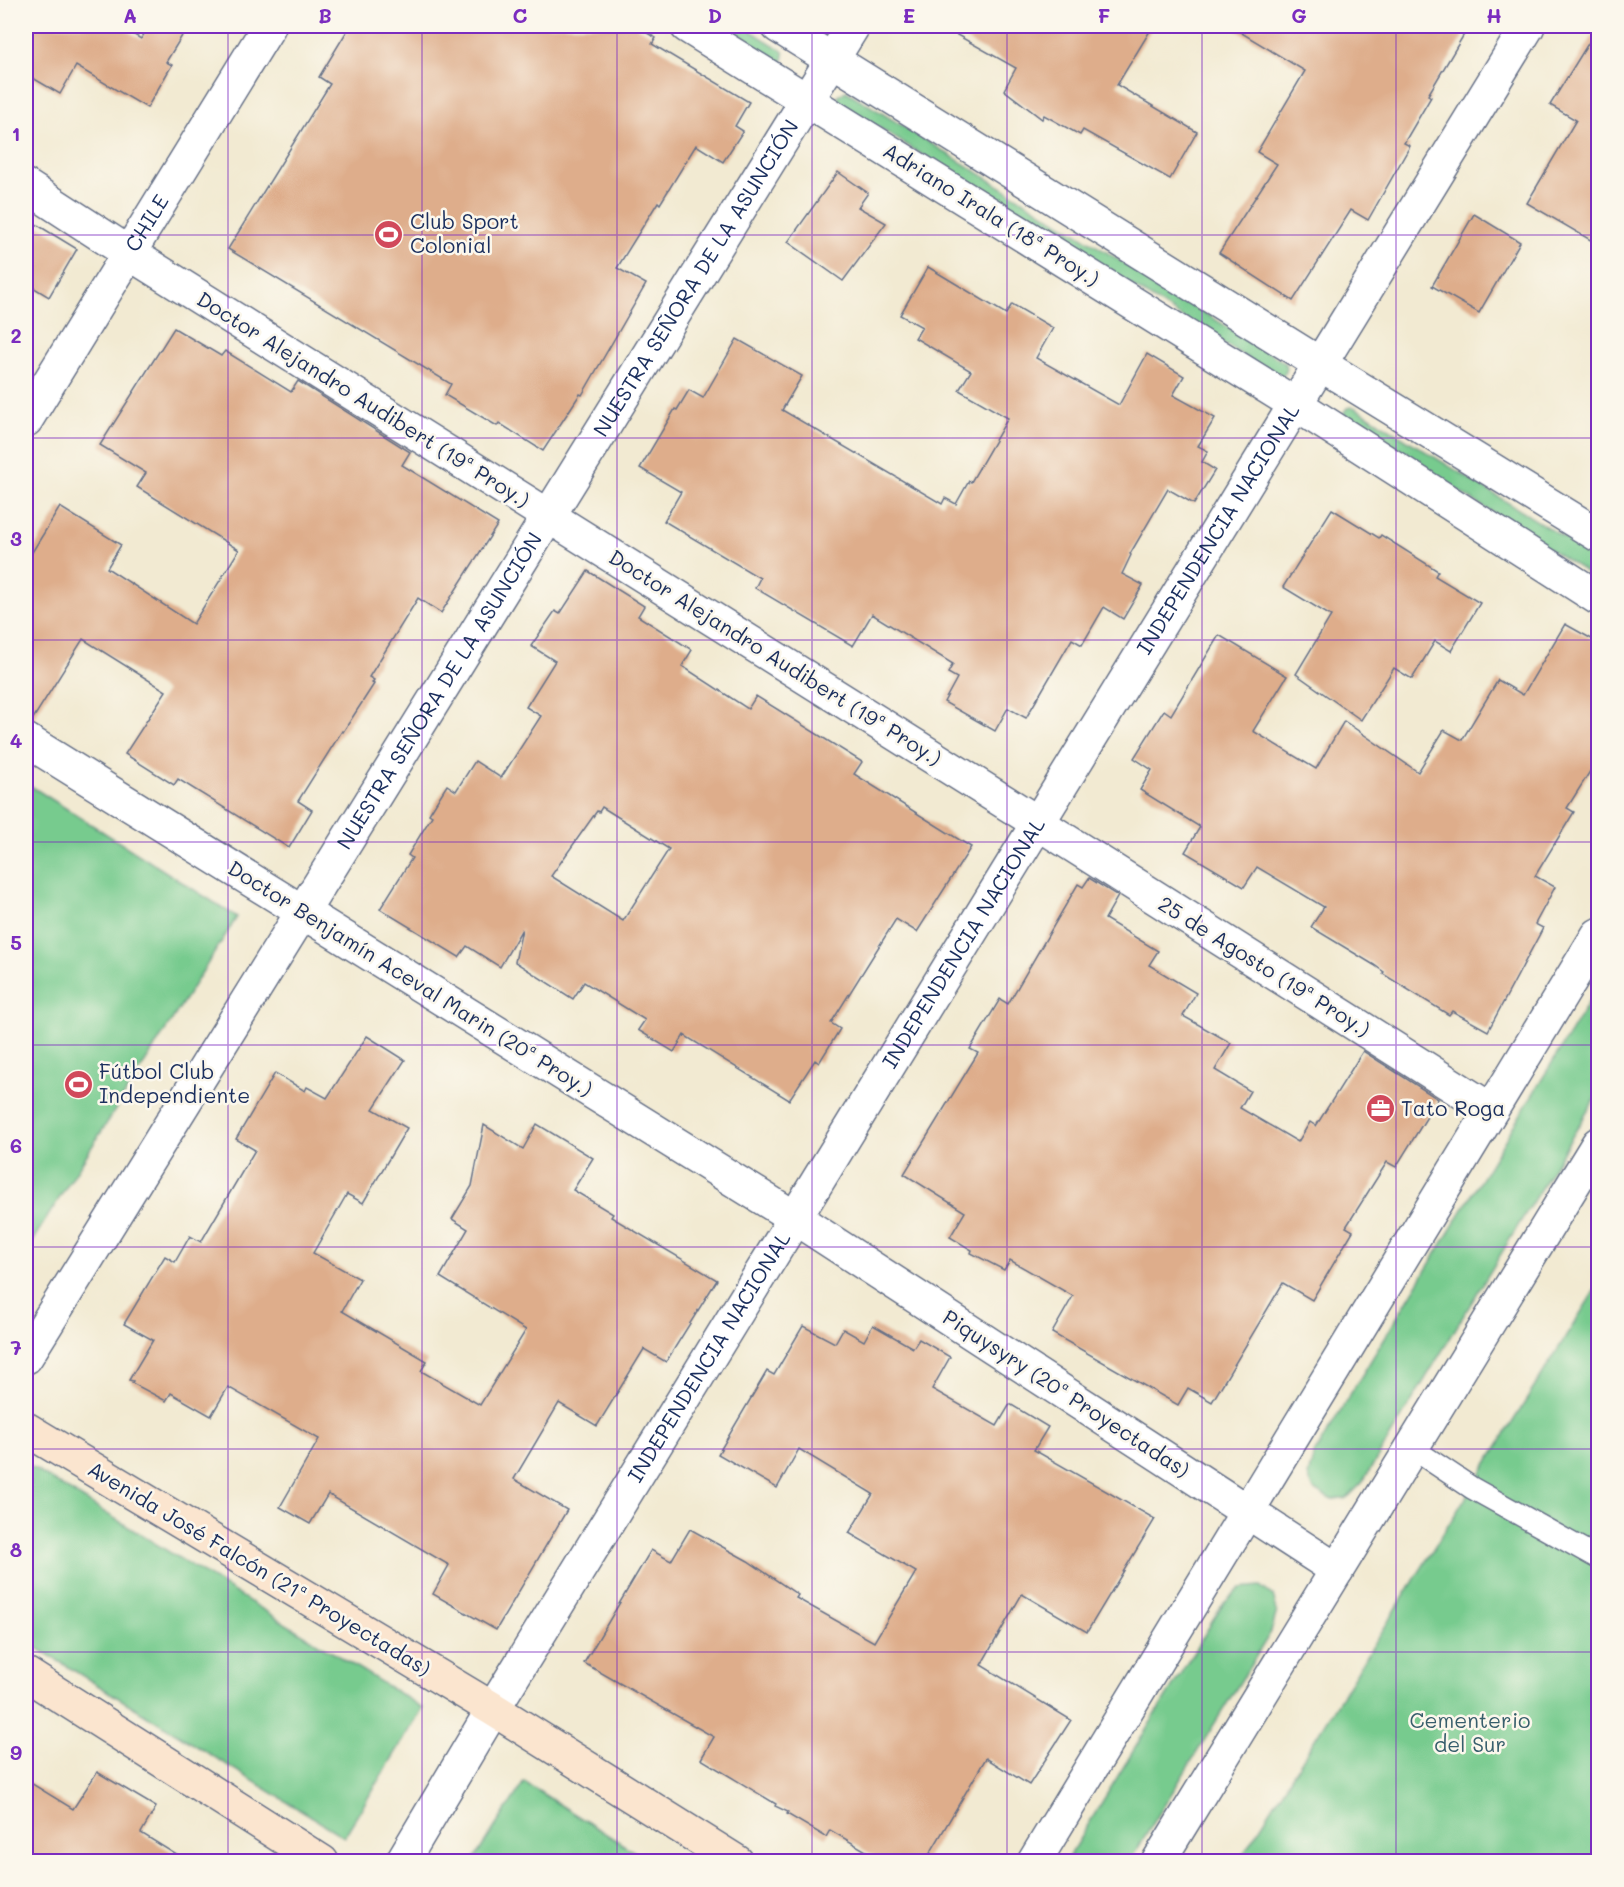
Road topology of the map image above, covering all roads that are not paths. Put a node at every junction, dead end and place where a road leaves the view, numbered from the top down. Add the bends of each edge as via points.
1 (269, 26) edge
2 (687, 26) edge
3 (778, 26) edge
4 (854, 26) edge
5 (1528, 26) edge
6 (832, 60) junction
7 (807, 100) junction
8 (26, 186) edge
9 (129, 253) junction
10 (1320, 364) junction
11 (1296, 404) junction
12 (26, 420) edge
13 (548, 516) junction
14 (1599, 536) edge
15 (1599, 598) edge
16 (26, 740) edge
17 (1038, 823) junction
18 (302, 912) junction
19 (1599, 935) edge
20 (1491, 1110) junction
21 (1599, 1143) edge
22 (795, 1218) junction
23 (26, 1357) edge
24 (26, 1429) edge
25 (1412, 1448) junction
26 (1247, 1512) junction
27 (1599, 1558) edge
28 (1337, 1570) junction
29 (26, 1674) edge
30 (493, 1709) junction
31 (322, 1862) edge
32 (402, 1862) edge
33 (737, 1862) edge
34 (1034, 1862) edge
35 (1158, 1862) edge

1 - 9 street, CHILE
2 - 7 street, Adriano Irala (18ª Proy.)
3 - 6 street
4 - 6 street, NUESTRA SEÑORA DE LA ASUNCIÓN
5 - 10 street, INDEPENDENCIA NACIONAL
6 - 7 street, NUESTRA SEÑORA DE LA ASUNCIÓN
6 - 10 street
7 - 11 street, Adriano Irala (18ª Proy.)
7 - 13 street, NUESTRA SEÑORA DE LA ASUNCIÓN
8 - 9 street, Doctor Alejandro Audibert (19ª Proy.)
9 - 12 street, CHILE
9 - 13 street, Doctor Alejandro Audibert (19ª Proy.)
10 - 11 street, INDEPENDENCIA NACIONAL
10 - 14 street
11 - 15 street, Adriano Irala (18ª Proy.)
11 - 17 street, INDEPENDENCIA NACIONAL
13 - 17 street, Doctor Alejandro Audibert (19ª Proy.)
13 - 18 street, NUESTRA SEÑORA DE LA ASUNCIÓN
16 - 18 street, Doctor Benjamín Aceval Marin (20ª Proy.)
17 - 20 street, 25 de Agosto (19ª Proy.)
17 - 22 street, INDEPENDENCIA NACIONAL
18 - 22 street, Doctor Benjamín Aceval Marin (20ª Proy.)
18 - 23 street, NUESTRA SEÑORA DE LA ASUNCIÓN
19 - 20 street
20 - 26 street
21 - 25 street
22 - 26 street, Piquysyry (20ª Proyectadas)
22 - 30 street, INDEPENDENCIA NACIONAL
24 - 30 main road, Avenida José Falcón (21ª Proyectadas)
25 - 27 lane via 1472,1488
25 - 28 street
26 - 28 street, Piquysyry (20ª Proyectadas)
26 - 34 street
28 - 35 street
29 - 31 main road
30 - 32 street, INDEPENDENCIA NACIONAL
30 - 33 main road, Avenida José Falcón (21ª Proyectadas)

